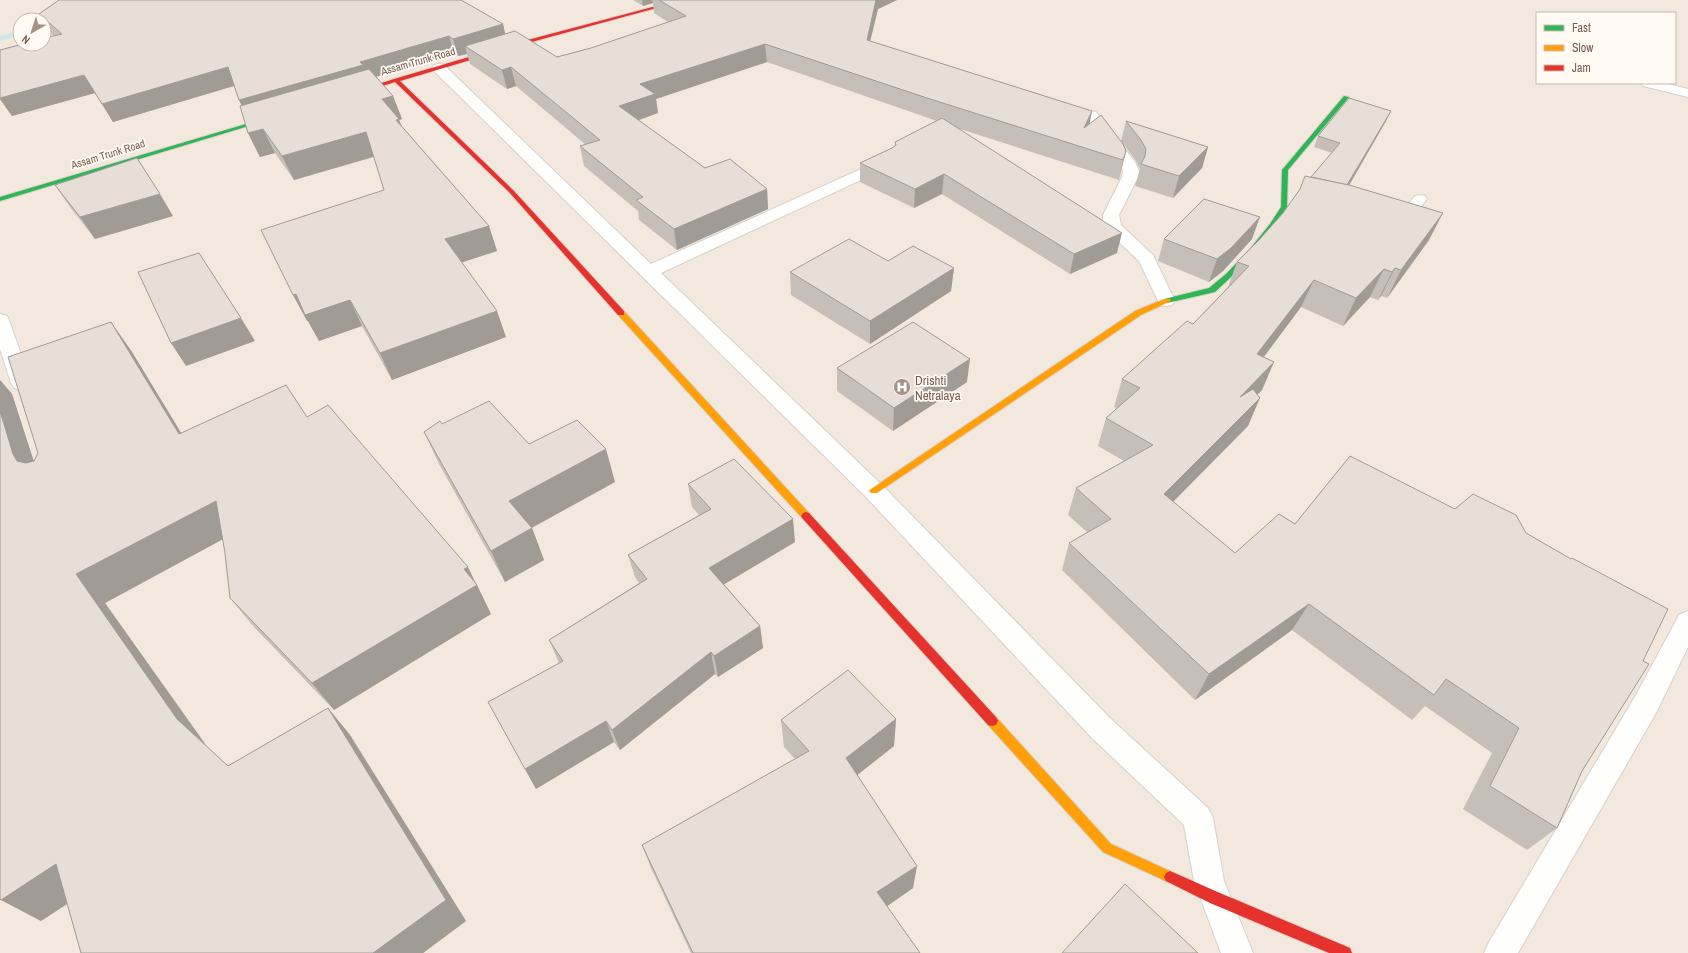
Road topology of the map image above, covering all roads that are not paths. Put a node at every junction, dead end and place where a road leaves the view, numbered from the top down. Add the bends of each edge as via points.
1 (684, 0) edge
2 (510, 36) edge
3 (522, 43) junction
4 (439, 68) junction
5 (396, 80) junction
6 (1652, 84) edge
7 (1688, 92) edge
8 (343, 96) edge
9 (1346, 97) dead end
10 (282, 115) edge
11 (1092, 115) edge
12 (886, 163) edge
13 (1285, 195) junction
14 (1299, 197) edge
15 (0, 199) edge
16 (1420, 199) dead end
17 (1380, 215) edge
18 (649, 272) junction
19 (1166, 301) junction
20 (0, 320) edge
21 (26, 402) edge
22 (874, 491) junction
23 (1688, 622) edge
24 (1215, 898) junction
25 (1238, 953) edge
26 (1345, 953) edge
27 (1500, 953) edge

1 - 3 street, Assam Trunk Road
2 - 3 street
3 - 4 street, Assam Trunk Road
4 - 5 street, Assam Trunk Road
4 - 18 street
5 - 8 street, Assam Trunk Road
5 - 24 street via 511,191 1107,848
6 - 7 street
9 - 13 street via 1285,170 1282,187
10 - 15 street, Assam Trunk Road
11 - 19 street via 1131,171 1111,215 1111,222 1113,227 1147,259
12 - 18 street
13 - 14 lane
13 - 19 street via 1283,208 1267,232 1223,283 1214,289
16 - 17 lane via 1409,214 1402,218
18 - 22 street
19 - 22 street via 1138,313
20 - 21 street
22 - 24 street via 1102,730 1198,818 1209,881
23 - 27 street via 1646,704
24 - 25 street
24 - 26 street

